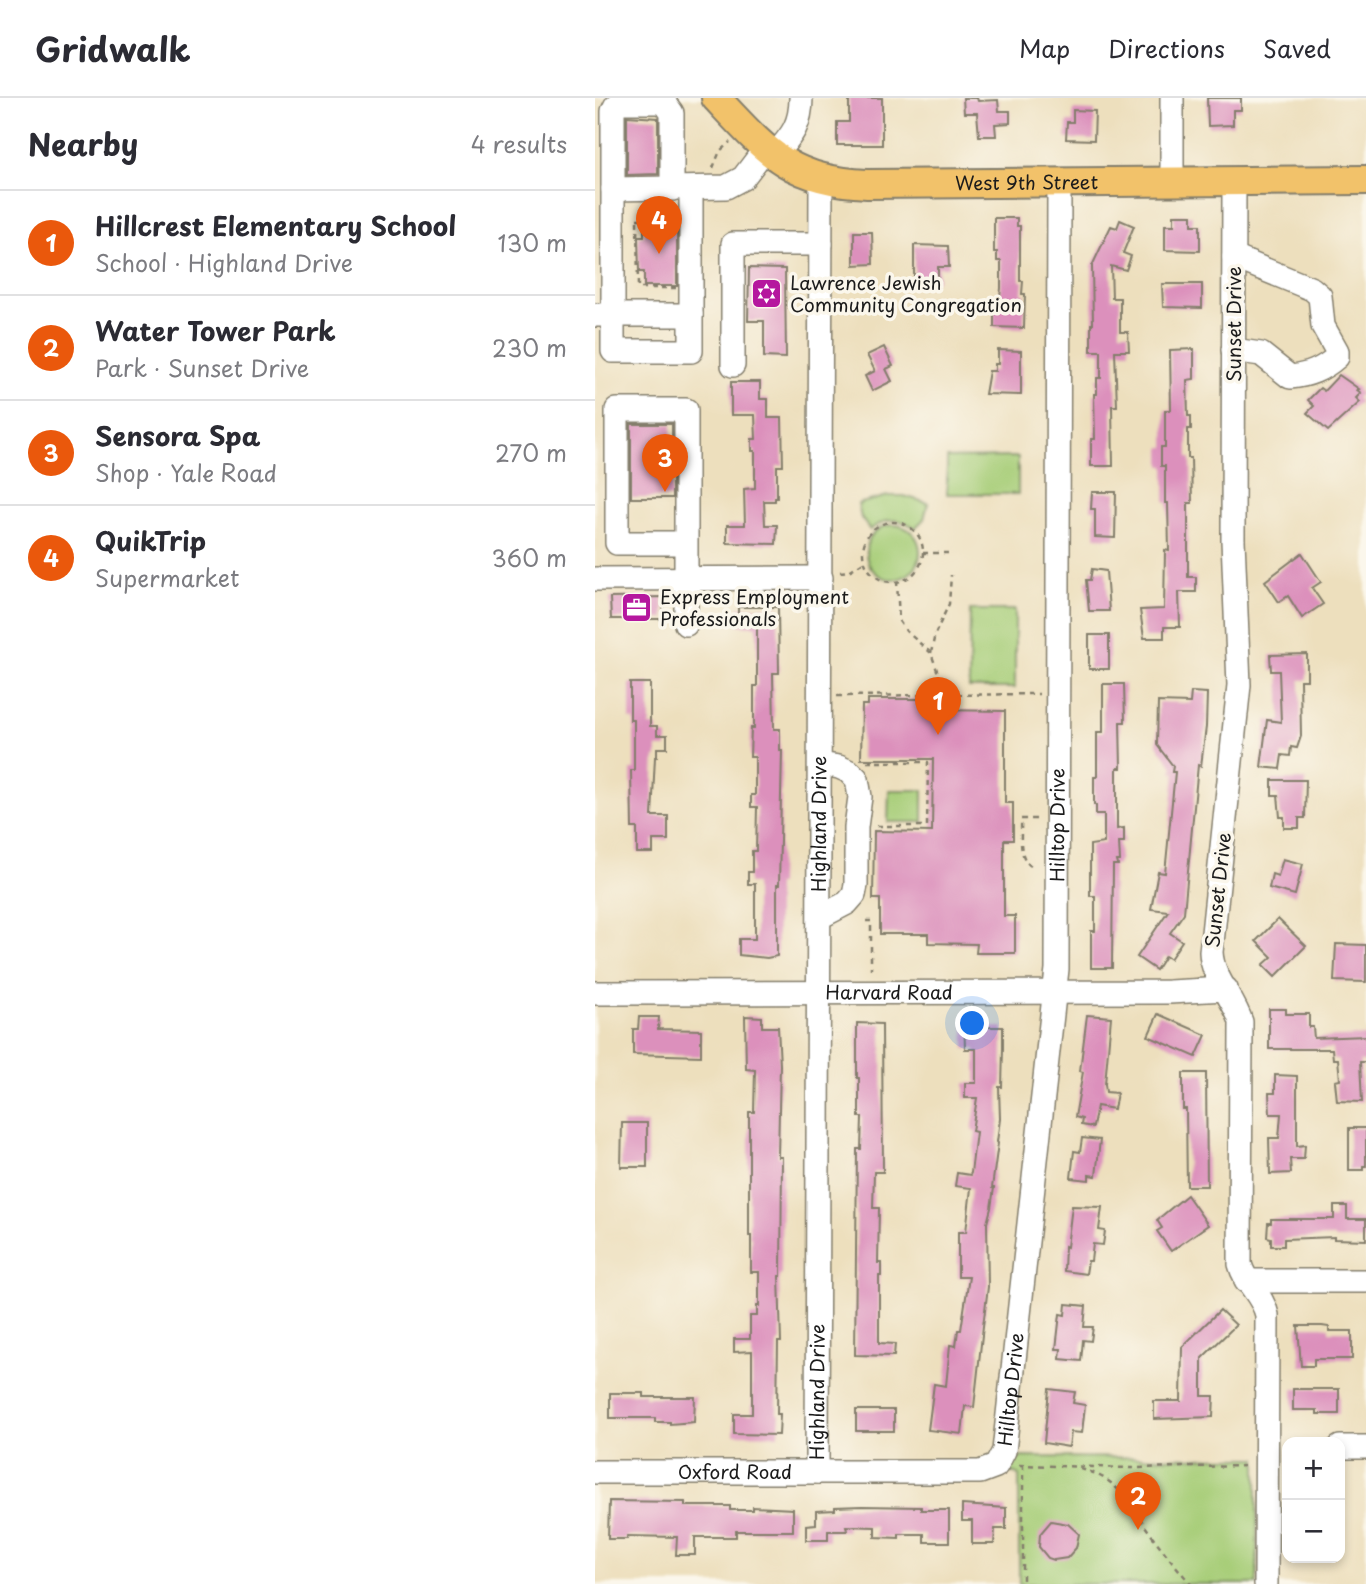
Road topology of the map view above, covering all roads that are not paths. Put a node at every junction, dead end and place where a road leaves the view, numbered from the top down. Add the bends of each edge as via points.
1 (716, 98) edge
2 (801, 98) edge
3 (1172, 98) edge
4 (665, 100) edge
5 (769, 153) junction
6 (821, 179) junction
7 (1366, 180) edge
8 (1234, 181) junction
9 (1172, 182) junction
10 (1059, 183) junction
11 (613, 190) junction
12 (682, 190) junction
13 (821, 244) junction
14 (1234, 257) junction
15 (604, 315) edge
16 (691, 315) junction
17 (1233, 350) junction
18 (733, 365) dead end
19 (686, 543) junction
20 (827, 575) junction
21 (686, 578) junction
22 (595, 579) edge
23 (686, 624) dead end
24 (820, 764) junction
25 (820, 917) junction
26 (1226, 989) junction
27 (1055, 992) junction
28 (595, 993) edge
29 (819, 993) junction
30 (1246, 1281) junction
31 (1366, 1281) edge
32 (1345, 1447) edge
33 (1366, 1447) edge
34 (1270, 1453) edge
35 (1008, 1463) joint
36 (595, 1472) edge
37 (817, 1472) junction
38 (1266, 1584) edge

1 - 5 main road, West 9th Street
2 - 5 street via 792,135
3 - 9 street
4 - 11 street via 616,105
4 - 12 street via 672,113
5 - 6 main road, West 9th Street
5 - 12 street via 735,184
6 - 10 main road, West 9th Street via 867,184
6 - 13 street, Highland Drive
7 - 8 main road, West 9th Street
8 - 9 main road, West 9th Street
8 - 14 street, Sunset Drive
9 - 10 main road, West 9th Street
10 - 27 street, Hilltop Drive
11 - 12 street
11 - 15 street
12 - 16 street
13 - 18 street via 733,244
13 - 20 street, Highland Drive
14 - 17 street, Sunset Drive
14 - 17 street via 1312,289 1319,296 1323,326 1337,357 1309,375 1290,377 1261,354
15 - 16 street
15 - 16 street via 613,351 691,351
17 - 26 street, Sunset Drive via 1239,685 1211,952 1213,967
19 - 19 street via 686,410 617,410 617,543
19 - 21 street
20 - 21 street
20 - 24 street, Highland Drive
21 - 22 street
21 - 23 street
24 - 25 street, Highland Drive
24 - 25 street via 850,772 857,779 860,797 854,895
25 - 29 street, Highland Drive
26 - 27 street, Harvard Road
26 - 30 street, Sunset Drive via 1241,1022 1239,1253
27 - 29 street, Harvard Road
27 - 35 street, Hilltop Drive via 1003,1451
28 - 29 street, Harvard Road
29 - 37 street, Highland Drive
30 - 31 street
30 - 34 street, Sunset Drive via 1267,1315
32 - 33 street
34 - 38 street, Sunset Drive
35 - 37 street, Oxford Road via 980,1472
36 - 37 street, Oxford Road

